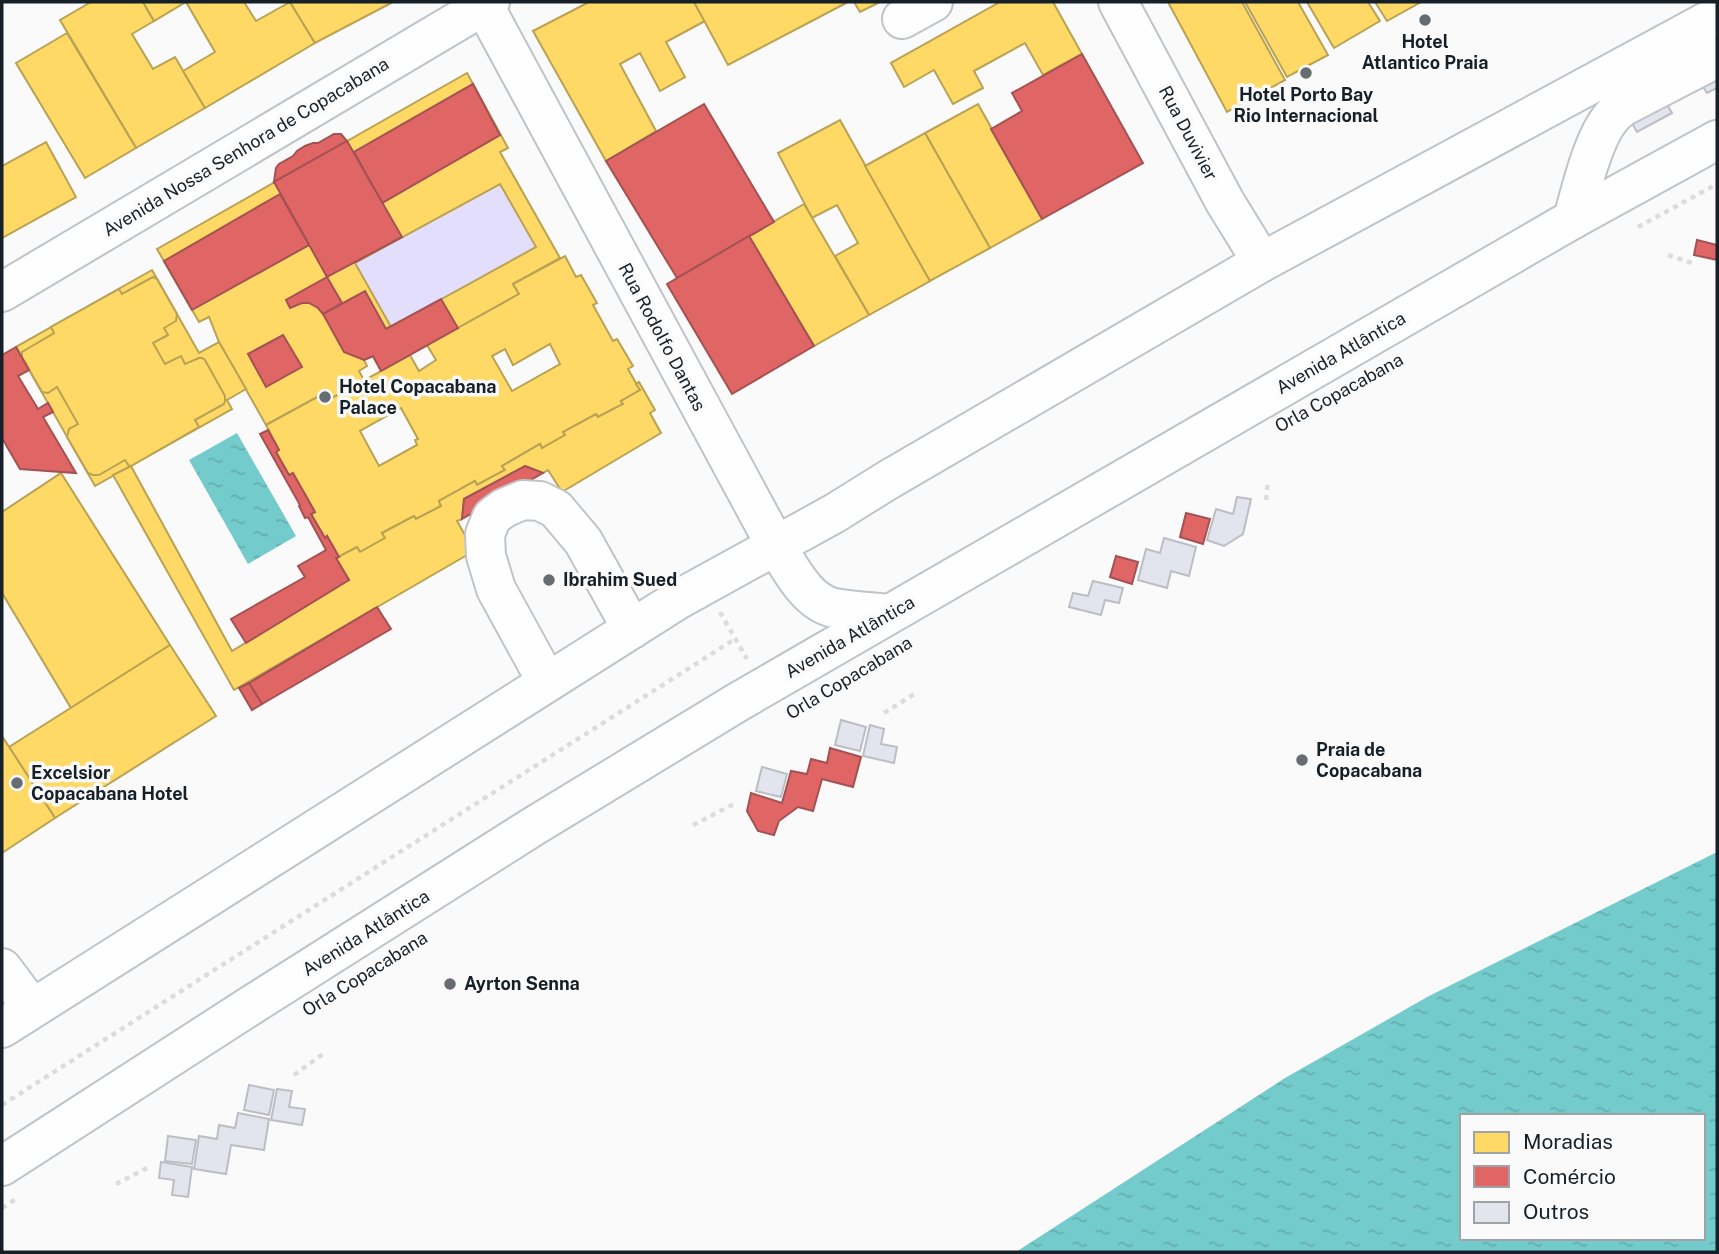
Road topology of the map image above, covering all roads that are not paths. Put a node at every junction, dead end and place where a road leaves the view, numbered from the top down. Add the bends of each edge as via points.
1 (1118, 2) edge
2 (485, 3) edge
3 (1717, 16) edge
4 (1717, 58) edge
5 (1717, 140) edge
6 (1573, 219) junction
7 (1262, 262) junction
8 (2, 292) edge
9 (776, 546) junction
10 (889, 614) junction
11 (632, 629) junction
12 (547, 682) junction
13 (2, 968) edge
14 (17, 1018) edge
15 (13, 1179) edge

1 - 7 main road, Rua Duvivier
2 - 8 main road, Avenida Nossa Senhora de Copacabana
2 - 9 main road, Rua Rodolfo Dantas
3 - 7 main road
4 - 6 main road via 1622,107 1610,118
5 - 6 main road, Avenida Atlântica
6 - 10 main road, Avenida Atlântica
7 - 9 main road
9 - 10 main road, Rua Rodolfo Dantas via 816,599 832,607
9 - 11 main road
10 - 15 main road, Avenida Atlântica via 534,826 250,1006
11 - 12 main road
11 - 12 main road via 583,541 556,509 540,501 523,500 504,508 492,517 485,534 486,556 496,589
12 - 14 main road
13 - 14 main road

